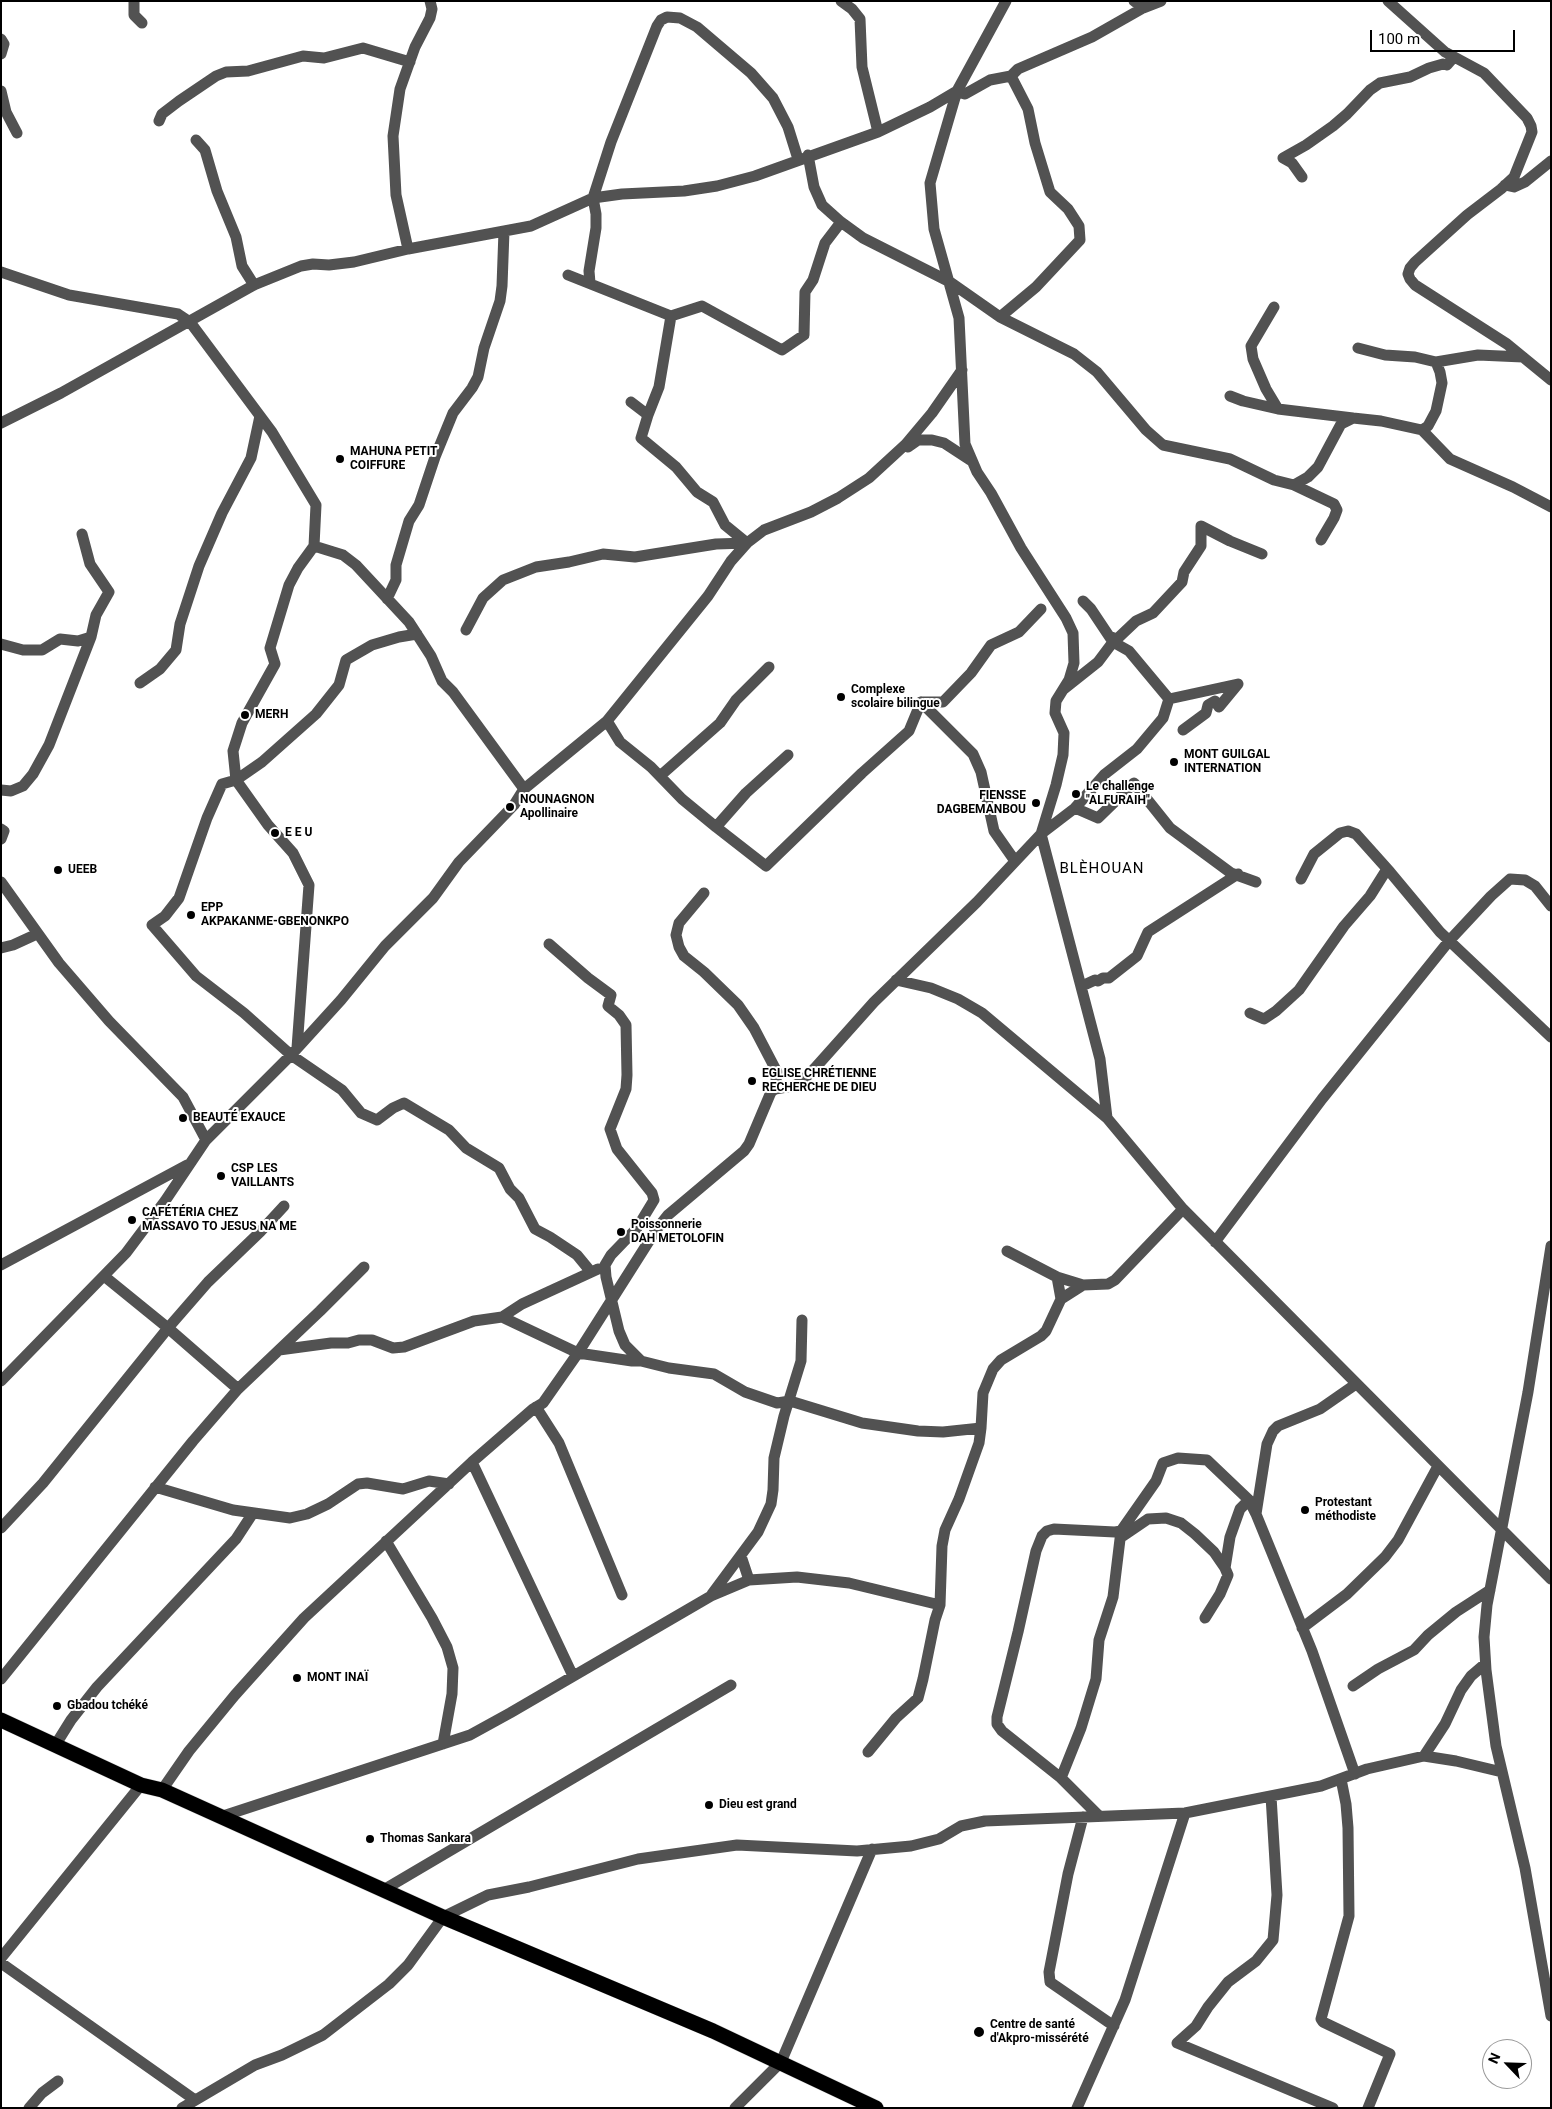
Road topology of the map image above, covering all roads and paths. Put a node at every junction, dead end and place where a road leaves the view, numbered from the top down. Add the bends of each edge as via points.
1 (134, 1) edge
2 (430, 1) edge
3 (842, 1) edge
4 (1006, 1) edge
5 (1161, 1) edge
6 (1388, 1) edge
7 (1138, 5) edge
8 (142, 23) dead end
9 (1, 39) edge
10 (1, 54) edge
11 (1454, 57) junction
12 (410, 62) junction
13 (1010, 76) junction
14 (957, 91) junction
15 (1, 92) edge
16 (159, 121) dead end
17 (878, 132) junction
18 (17, 134) dead end
19 (196, 140) dead end
20 (803, 157) junction
21 (1551, 162) edge
22 (1302, 177) dead end
23 (1505, 185) junction
24 (593, 198) junction
25 (841, 222) junction
26 (504, 231) junction
27 (408, 249) junction
28 (1, 272) edge
29 (568, 275) dead end
30 (950, 282) junction
31 (590, 283) junction
32 (254, 285) junction
33 (1274, 307) dead end
34 (671, 316) junction
35 (1000, 317) junction
36 (190, 322) junction
37 (1358, 348) dead end
38 (1523, 357) junction
39 (1436, 362) junction
40 (962, 370) junction
41 (1551, 380) edge
42 (1230, 396) dead end
43 (631, 402) dead end
44 (1278, 409) junction
45 (260, 416) junction
46 (648, 416) junction
47 (1353, 418) junction
48 (1, 423) edge
49 (1422, 430) junction
50 (892, 457) junction
51 (970, 460) junction
52 (1294, 485) junction
53 (1551, 507) edge
54 (82, 534) dead end
55 (1321, 540) dead end
56 (747, 543) junction
57 (314, 546) junction
58 (1262, 554) dead end
59 (387, 599) junction
60 (1084, 601) dead end
61 (1041, 609) dead end
62 (466, 630) dead end
63 (417, 634) junction
64 (91, 637) junction
65 (1112, 640) junction
66 (1, 644) edge
67 (769, 668) dead end
68 (140, 683) dead end
69 (1064, 689) junction
70 (1169, 699) junction
71 (921, 702) junction
72 (606, 721) junction
73 (1183, 730) dead end
74 (788, 754) dead end
75 (660, 776) junction
76 (236, 780) junction
77 (524, 789) junction
78 (1, 790) edge
79 (1076, 808) junction
80 (716, 827) junction
81 (1, 829) edge
82 (1041, 834) junction
83 (1, 839) edge
84 (1015, 861) junction
85 (1387, 869) junction
86 (1238, 874) junction
87 (1301, 879) dead end
88 (1, 882) edge
89 (1256, 882) dead end
90 (704, 893) dead end
91 (1551, 906) edge
92 (37, 934) junction
93 (1449, 941) junction
94 (549, 944) dead end
95 (1, 948) edge
96 (896, 980) junction
97 (1082, 986) junction
98 (1250, 1013) dead end
99 (1551, 1037) edge
100 (294, 1052) junction
101 (775, 1089) junction
102 (1107, 1118) junction
103 (206, 1140) junction
104 (189, 1164) junction
105 (284, 1206) dead end
106 (1183, 1209) junction
107 (1215, 1242) junction
108 (1551, 1246) edge
109 (1007, 1251) dead end
110 (1, 1264) edge
111 (605, 1265) junction
112 (364, 1267) dead end
113 (591, 1272) junction
114 (104, 1276) junction
115 (1057, 1277) junction
116 (1548, 1279) edge
117 (1083, 1285) junction
118 (1061, 1299) junction
119 (611, 1301) junction
120 (502, 1317) junction
121 (802, 1320) dead end
122 (168, 1328) junction
123 (279, 1350) junction
124 (578, 1353) junction
125 (641, 1361) junction
126 (1, 1381) edge
127 (1356, 1384) junction
128 (238, 1389) junction
129 (790, 1401) junction
130 (777, 1403) junction
131 (536, 1407) junction
132 (784, 1416) junction
133 (981, 1428) junction
134 (472, 1462) junction
135 (1438, 1466) junction
136 (449, 1484) junction
137 (155, 1487) junction
138 (1249, 1500) junction
139 (253, 1513) junction
140 (1256, 1514) junction
141 (1, 1528) edge
142 (1502, 1531) junction
143 (1120, 1534) junction
144 (386, 1541) junction
145 (741, 1556) junction
146 (1225, 1568) junction
147 (1551, 1579) edge
148 (749, 1580) junction
149 (1490, 1590) junction
150 (622, 1595) dead end
151 (711, 1596) junction
152 (940, 1605) junction
153 (1205, 1618) dead end
154 (1302, 1628) junction
155 (1485, 1664) junction
156 (573, 1676) junction
157 (1, 1679) edge
158 (731, 1685) dead end
159 (1353, 1686) dead end
160 (1, 1720) edge
161 (56, 1744) junction
162 (443, 1744) junction
163 (868, 1752) dead end
164 (1424, 1756) junction
165 (1502, 1772) junction
166 (1355, 1774) junction
167 (1061, 1778) junction
168 (1341, 1779) junction
169 (141, 1785) junction
170 (162, 1790) junction
171 (1271, 1796) junction
172 (1185, 1813) junction
173 (222, 1816) junction
174 (1099, 1816) junction
175 (1083, 1817) junction
176 (872, 1850) junction
177 (384, 1889) junction
178 (443, 1917) junction
179 (1, 1958) edge
180 (1, 1963) edge
181 (1551, 2016) edge
182 (1114, 2026) junction
183 (781, 2062) junction
184 (58, 2081) dead end
185 (194, 2100) junction
186 (29, 2108) edge
187 (182, 2108) edge
188 (735, 2108) edge
189 (876, 2108) edge
190 (1077, 2108) edge
191 (1333, 2108) edge
192 (1368, 2108) edge

1 - 8 street via 134,15
2 - 12 street via 430,18
3 - 17 street via 860,19 862,67
4 - 14 street
5 - 7 street
6 - 11 street
7 - 13 street via 1092,37 1018,69
9 - 10 street via 4,44
11 - 22 street via 1447,65 1380,83 1333,126 1283,158 1292,163
11 - 23 street via 1484,73 1531,126 1532,132 1514,176
12 - 16 street via 363,48 324,58 303,56 248,71 226,72 179,101 162,114
12 - 27 street via 400,88 393,136 396,195
13 - 14 street via 990,80 965,94
13 - 35 street via 1028,109 1050,192 1068,209 1079,226 1080,240 1036,287
14 - 17 street
14 - 30 street via 930,183 934,229
15 - 18 street
17 - 20 street
19 - 32 street via 205,150 217,192 236,237 242,266
20 - 24 street via 718,186
20 - 24 street via 773,98 751,73 697,27 680,18 667,17 657,26 611,142
20 - 25 street via 822,205
21 - 23 street via 1525,182 1514,187
23 - 38 street via 1467,215 1410,268 1408,274 1415,285
24 - 26 street via 531,226
24 - 31 street via 596,228
25 - 30 street via 863,238
25 - 34 street via 825,243 813,280 805,292 804,335 782,350 702,306
26 - 27 street
26 - 59 street via 500,301 478,376 453,413 419,505 408,521 396,565 396,580
27 - 32 street via 354,262 301,266
28 - 36 street via 69,295 178,314
29 - 31 street
30 - 35 street
30 - 40 street via 959,318
31 - 34 street
32 - 36 street
33 - 44 street via 1251,346 1266,389
34 - 46 street via 660,387
35 - 52 street via 1074,354 1097,372 1163,446 1230,459 1274,480
36 - 45 street
36 - 48 street
37 - 39 street
38 - 39 street via 1478,355
38 - 41 street
39 - 49 street via 1442,383 1436,411
40 - 50 street via 927,419
40 - 51 street via 965,444
42 - 44 street
43 - 46 street
44 - 47 street
45 - 57 street via 316,505
45 - 68 street via 251,458 199,566 180,624 176,650 160,669
46 - 56 street via 642,438 676,467 697,492 713,502 724,525
47 - 49 street
47 - 52 street via 1341,424 1318,467
49 - 53 street via 1450,459
50 - 51 street via 918,440 932,440 944,443
50 - 56 street via 869,478 838,498 764,530
51 - 69 street via 1073,633 1074,663
52 - 55 street via 1334,504 1337,510
54 - 64 street via 90,564 109,592 96,615
56 - 62 street via 716,544 635,557 604,554 536,566 504,580 483,598
56 - 72 street
57 - 59 street via 343,555 356,564
57 - 76 street via 289,586 270,648 275,664 242,723 233,751
58 - 65 street via 1201,526 1201,546 1184,572 1182,582 1152,613
59 - 63 street
60 - 65 street
61 - 71 street via 1019,632 991,645 971,673 943,702
63 - 76 street via 372,645 346,660 339,685 316,714 262,762
63 - 77 street via 442,681
64 - 66 street via 78,642 60,638 42,650 23,650
64 - 78 street via 49,745 33,774 23,786 11,791
65 - 69 street via 1098,662
65 - 70 street via 1129,651
67 - 75 street via 736,700 720,723
69 - 82 street via 1056,702 1055,713 1064,733 1063,755
70 - 73 street via 1238,684 1219,706 1215,700 1208,705 1206,713
70 - 79 street via 1163,718 1137,749 1105,774
71 - 80 street via 909,731 766,866
71 - 84 street via 973,754 981,772 994,831
72 - 75 street via 620,742
72 - 77 street
74 - 80 street via 746,793
75 - 80 street
76 - 100 street via 293,854 309,885
76 - 100 street via 222,784 178,898 165,916 152,925 196,976
77 - 100 street via 514,805 459,862 433,898 385,946
79 - 82 street
79 - 86 street via 1098,818 1134,783 1170,828 1231,873
81 - 83 street via 4,832
82 - 84 street
82 - 97 street
84 - 96 street
85 - 87 street via 1356,834 1348,831 1340,833 1314,854
85 - 93 street
85 - 98 street via 1300,990 1264,1019
86 - 89 street
86 - 97 street via 1148,932 1137,956 1109,978
88 - 92 street
90 - 101 street via 679,923 676,935 679,947 684,956 738,1005 754,1028 777,1072
91 - 93 street via 1535,886 1525,880 1510,879
92 - 95 street
92 - 103 street via 109,1021 183,1097
93 - 99 street
93 - 107 street via 1322,1099
94 - 111 street via 611,994 608,1006 626,1024 626,1089 610,1129 617,1150 652,1193 654,1200 637,1228
96 - 101 street via 800,1083
96 - 102 street via 931,988 982,1013
97 - 102 street via 1100,1059
100 - 103 street
100 - 113 street via 342,1090 361,1114 377,1120 404,1103 449,1130 466,1148 499,1168 535,1229 577,1255
101 - 119 street via 744,1151 668,1215
102 - 106 street
103 - 104 street
104 - 110 street
104 - 114 street via 126,1254
105 - 122 street via 208,1282
106 - 107 street
106 - 117 street via 1115,1280 1108,1284
107 - 127 street
108 - 116 street
109 - 115 street
111 - 113 street
111 - 119 street
112 - 123 street
113 - 120 street via 522,1304
114 - 122 street
114 - 126 street
115 - 117 street
115 - 118 street
116 - 142 street
117 - 118 street
118 - 133 street via 1046,1331 1001,1360 993,1369 983,1393
119 - 124 street
119 - 125 street via 625,1345
120 - 123 street via 474,1321 404,1347 393,1348 372,1340 360,1340
120 - 124 street
121 - 129 street via 801,1361
122 - 128 street
122 - 141 street via 43,1483
123 - 128 street
124 - 125 street
124 - 131 street via 550,1394
125 - 130 street via 714,1374 745,1392
127 - 135 street
127 - 140 street via 1320,1408 1272,1431
128 - 137 street
129 - 130 street
129 - 132 street
129 - 133 street via 862,1423 918,1431
130 - 132 street
131 - 134 street
131 - 150 street via 560,1444
132 - 145 street via 774,1458 771,1504 758,1532
133 - 152 street via 979,1443 944,1538
134 - 136 street
134 - 156 street
135 - 142 street
135 - 154 street via 1398,1540 1385,1557 1347,1594
136 - 139 street via 429,1481 404,1489 358,1484 307,1514 290,1518
136 - 144 street
137 - 139 street
137 - 157 street
138 - 140 street
138 - 143 street via 1207,1460 1178,1458 1166,1461
138 - 146 street via 1240,1510 1230,1537
139 - 161 street via 236,1539 97,1687
140 - 154 street
142 - 147 street
142 - 149 street
143 - 146 street via 1148,1520 1166,1518 1181,1523 1195,1534
143 - 167 street via 1113,1597 1099,1640 1096,1679
143 - 167 street via 1054,1529 1042,1536 1036,1551 997,1724
144 - 162 street via 432,1618 453,1668
144 - 170 street via 304,1618 241,1688 189,1750
145 - 148 street
145 - 151 street
146 - 153 street via 1228,1575
148 - 151 street
148 - 152 street via 797,1577 849,1583
149 - 155 street via 1484,1637
149 - 159 street via 1456,1612 1414,1650
151 - 156 street
152 - 163 street via 918,1698 896,1718
154 - 166 street
155 - 164 street via 1460,1690 1445,1724
155 - 165 street
156 - 162 street via 470,1734
158 - 177 street
160 - 161 highway
161 - 169 highway
162 - 173 street
164 - 165 street
164 - 166 street via 1367,1768
165 - 181 street via 1525,1868
166 - 168 street
167 - 174 street
168 - 171 street
168 - 192 street via 1348,1828 1348,1916 1321,2019 1390,2054
169 - 170 highway
169 - 179 street
170 - 173 highway
171 - 172 street
171 - 191 street via 1277,1895 1273,1940 1256,1961 1228,1982 1196,2026 1177,2043
172 - 174 street
172 - 182 street
173 - 177 highway
174 - 175 street
175 - 176 street via 985,1821 961,1826 939,1839
175 - 182 street via 1068,1874 1049,1972 1050,1982
176 - 178 street via 737,1844 688,1851 638,1859 488,1895
176 - 183 street
177 - 178 highway
178 - 183 highway
178 - 185 street via 408,1965 341,2022 323,2035 255,2066
180 - 185 street
182 - 190 street
183 - 188 street
183 - 189 highway
184 - 186 street
185 - 187 street

